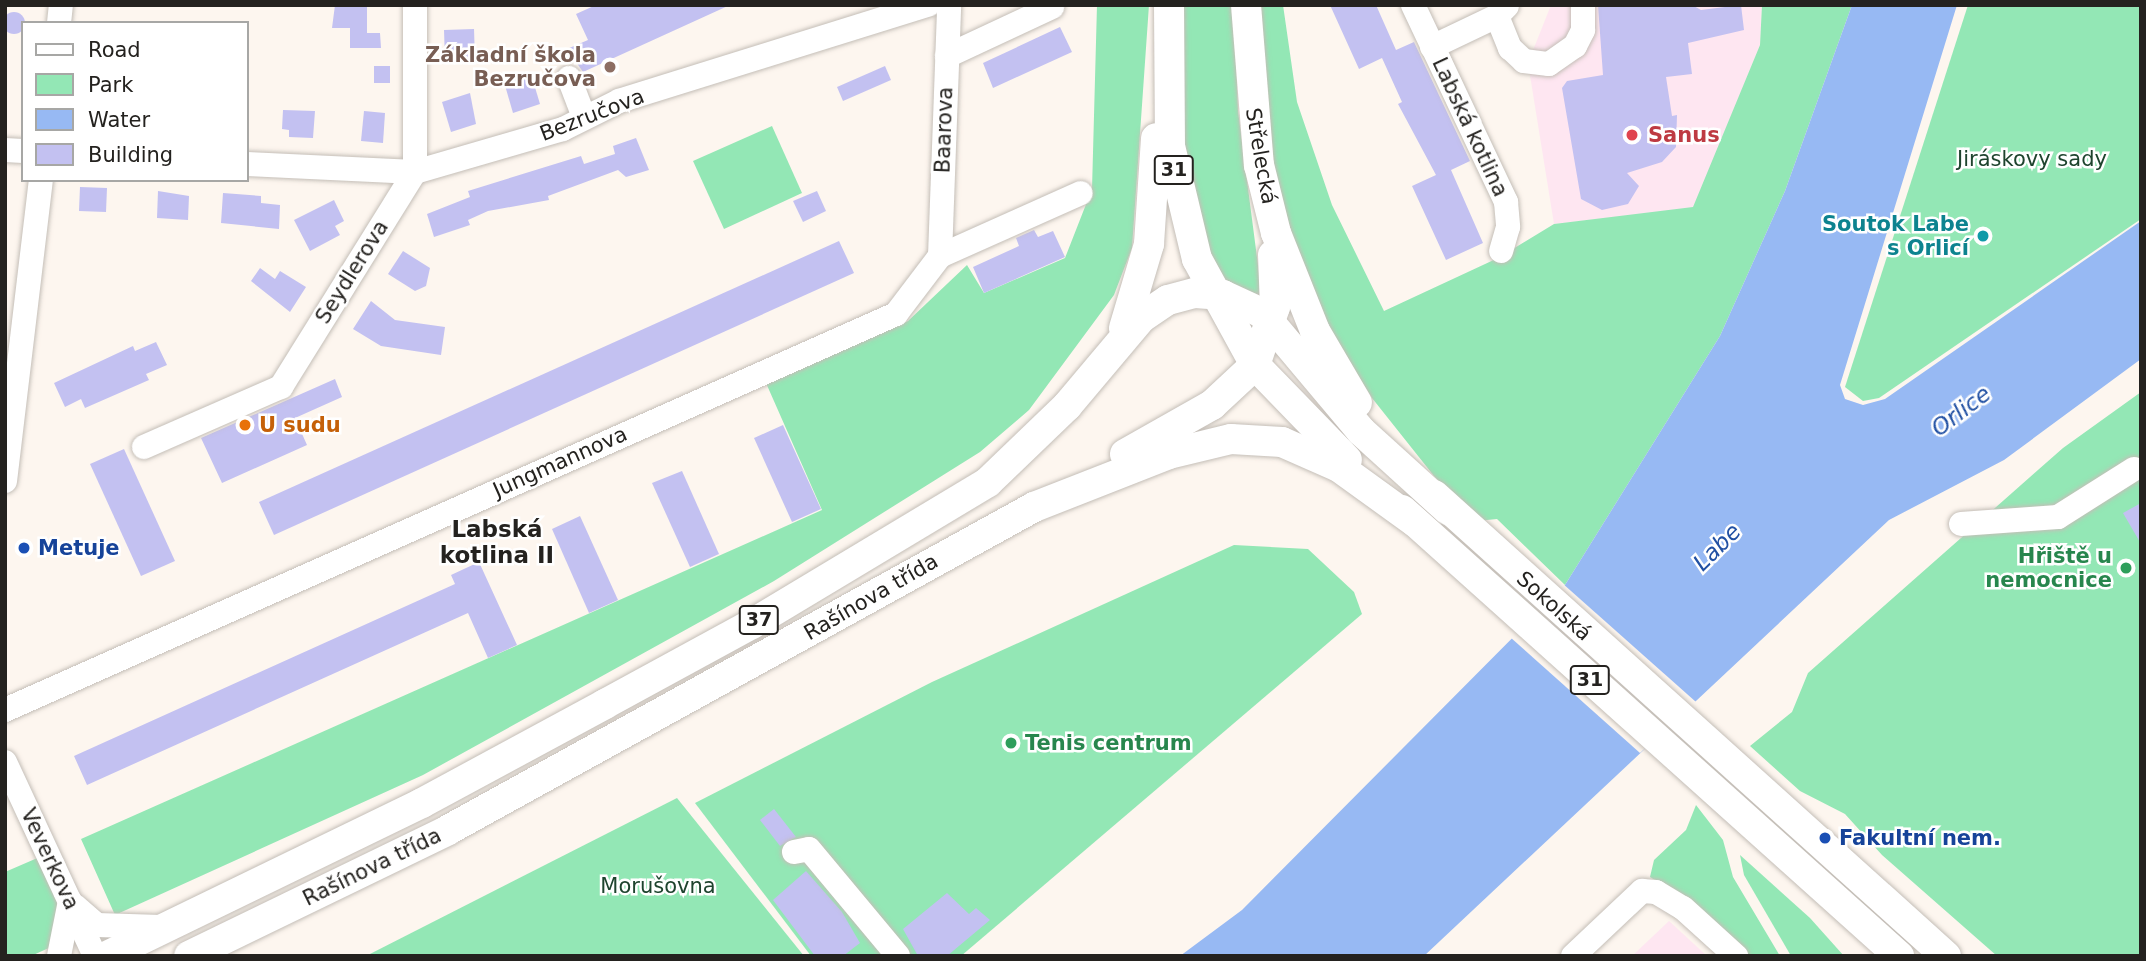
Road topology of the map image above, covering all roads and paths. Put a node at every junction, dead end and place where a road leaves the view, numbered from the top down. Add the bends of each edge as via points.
1 (415, 5) edge
2 (929, 5) edge
3 (949, 5) edge
4 (1168, 5) edge
5 (1246, 5) edge
6 (1413, 5) edge
7 (1583, 5) edge
8 (1052, 7) edge
9 (1502, 11) edge
10 (1167, 41) junction
11 (1432, 47) junction
12 (947, 56) junction
13 (569, 78) dead end
14 (584, 117) junction
15 (248, 164) edge
16 (1259, 165) junction
17 (415, 172) junction
18 (41, 182) edge
19 (1081, 193) dead end
20 (1501, 251) dead end
21 (940, 256) junction
22 (1211, 293) junction
23 (1301, 302) joint
24 (1273, 322) junction
25 (1101, 364) junction
26 (1255, 365) junction
27 (144, 447) dead end
28 (2134, 469) dead end
29 (5, 481) edge
30 (1034, 507) junction
31 (1448, 510) junction
32 (1415, 522) junction
33 (1961, 524) dead end
34 (5, 710) edge
35 (5, 762) edge
36 (794, 852) dead end
37 (70, 901) junction
38 (168, 926) junction
39 (1876, 944) edge
40 (59, 956) edge
41 (95, 956) edge
42 (107, 956) edge
43 (189, 956) edge
44 (898, 956) edge
45 (1573, 956) edge
46 (1736, 956) edge
47 (1899, 956) edge
48 (1946, 956) edge

1 - 17 street
2 - 14 street, Bezručova via 619,101
3 - 12 street, Baarova
4 - 10 main road, 31
5 - 16 main road, Střelecká / 31
6 - 11 street
7 - 9 street via 1583,30 1575,46 1549,64 1524,61 1510,48
8 - 12 street
9 - 11 street, Labská kotlina
10 - 22 main road, 31 via 1175,179 1189,236
10 - 25 main road via 1142,282 1129,318
11 - 20 street, Labská kotlina via 1506,202 1508,227
12 - 21 street, Baarova
13 - 14 street
14 - 17 street, Bezručova via 564,129
15 - 17 street, Bezručova
16 - 23 main road, Střelecká / 31
16 - 24 main road via 1276,277
17 - 27 street, Seydlerova via 281,387
18 - 29 street
19 - 21 street
21 - 34 street, Jungmannova via 896,314
22 - 24 main road via 1251,305
22 - 25 main road via 1182,295 1152,308
22 - 26 main road, 31
23 - 31 main road, Sokolská / 31 via 1360,406
24 - 26 main road
24 - 31 main road via 1360,430
25 - 38 main road, Rašínova třída / 37 via 1030,446 988,482 764,617 422,803
26 - 30 main road via 1212,405
26 - 32 main road, Sokolská / 31
28 - 33 street via 2058,517
30 - 32 main road, Rašínova třída via 1169,454 1249,438 1282,442 1319,456
30 - 43 main road, Rašínova třída / 37 via 448,830
31 - 48 main road, Sokolská / 31
32 - 39 main road, Sokolská / 31 via 1687,766
35 - 37 street, Veverkova
36 - 44 street via 809,849
37 - 38 street, Rašínova třída via 97,925
37 - 40 street
37 - 41 street, Veverkova
38 - 42 main road, Rašínova třída / 37
39 - 47 main road, Sokolská / 31
45 - 46 street via 1642,891 1656,892 1683,908

